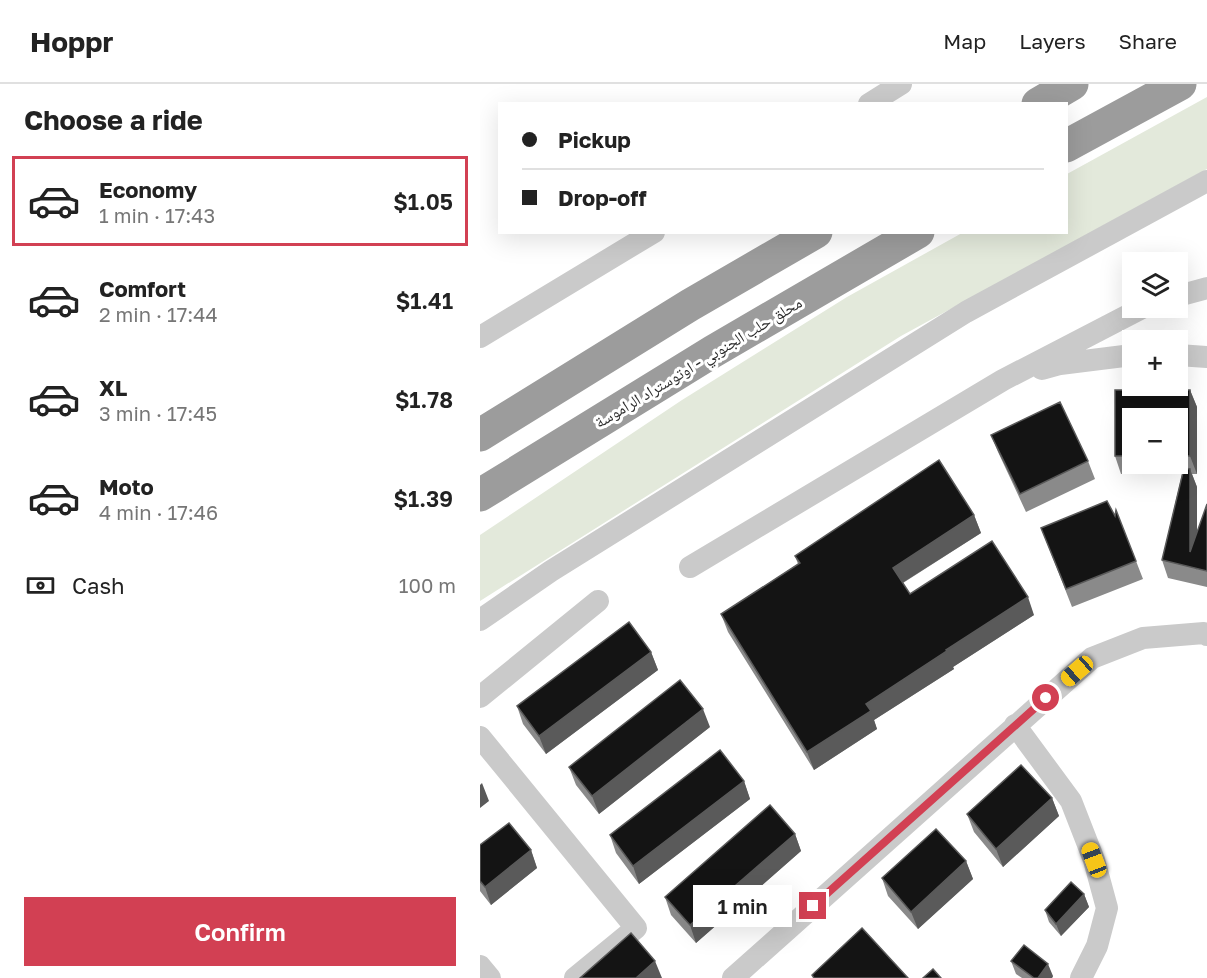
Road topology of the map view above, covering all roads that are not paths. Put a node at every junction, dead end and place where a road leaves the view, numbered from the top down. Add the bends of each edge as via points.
1 (901, 84) edge
2 (1072, 84) edge
3 (1180, 84) edge
4 (872, 102) edge
5 (1041, 102) edge
6 (1068, 145) edge
7 (1207, 181) edge
8 (651, 234) edge
9 (813, 234) edge
10 (915, 234) edge
11 (1207, 288) edge
12 (1188, 293) edge
13 (1123, 318) edge
14 (480, 338) edge
15 (1122, 356) edge
16 (1188, 356) edge
17 (1207, 357) edge
18 (1003, 380) junction
19 (480, 435) edge
20 (480, 495) edge
21 (690, 567) dead end
22 (598, 601) dead end
23 (480, 620) edge
24 (1207, 635) edge
25 (480, 697) edge
26 (1016, 725) junction
27 (480, 737) edge
28 (480, 966) edge
29 (490, 978) edge
30 (575, 978) edge
31 (733, 978) edge
32 (1081, 978) edge

1 - 4 street
2 - 5 highway
3 - 6 highway
7 - 23 street via 966,312 551,571
8 - 14 street
9 - 19 highway
10 - 20 highway, محلق حلب الجنوبي - اوتوستراد الراموسة via 712,352
11 - 12 street
13 - 18 street
15 - 18 street via 1060,364
16 - 17 street
18 - 21 street
22 - 25 street
24 - 26 street via 1143,638 1092,658
26 - 31 street
26 - 32 street via 1071,801 1097,869 1107,908 1097,946
27 - 30 street via 636,928
28 - 29 street

